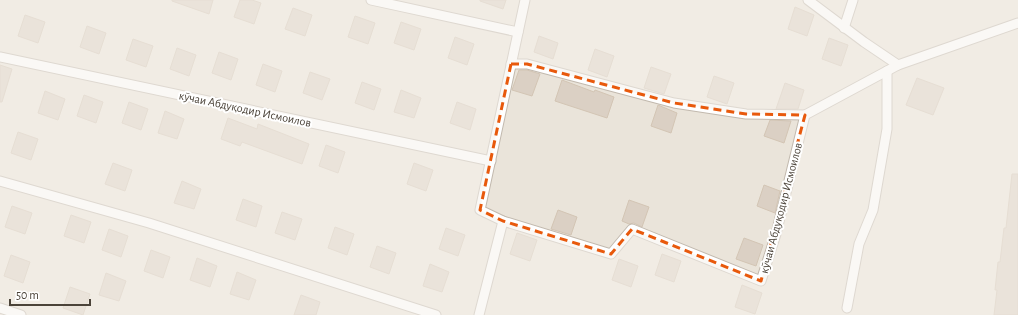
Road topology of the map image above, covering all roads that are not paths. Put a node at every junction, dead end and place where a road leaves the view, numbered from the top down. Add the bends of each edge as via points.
1 (371, 0) edge
2 (525, 0) edge
3 (808, 0) edge
4 (853, 0) edge
5 (1018, 23) edge
6 (844, 28) junction
7 (518, 32) junction
8 (0, 57) edge
9 (512, 64) junction
10 (898, 65) junction
11 (887, 71) junction
12 (805, 115) junction
13 (491, 161) junction
14 (0, 181) edge
15 (503, 221) junction
16 (0, 308) edge
17 (847, 308) dead end
18 (21, 315) edge
19 (436, 315) edge
20 (479, 315) edge

1 - 7 street
2 - 7 street, кӯчаи Абдуқодир Исмоилов
3 - 6 street
4 - 6 street
5 - 10 street
6 - 10 street
7 - 9 street, кӯчаи Абдуқодир Исмоилов
8 - 13 street, кӯчаи Абдуқодир Исмоилов
9 - 12 street via 527,64 674,103 746,114
9 - 13 street, кӯчаи Абдуқодир Исмоилов
10 - 11 street
11 - 12 street
11 - 17 street via 887,129 873,210 860,244
12 - 15 street, кӯчаи Абдуқодир Исмоилов via 776,234 761,281 632,229 611,254
13 - 15 street, кӯчаи Абдуқодир Исмоилов via 480,210
14 - 19 street via 149,223
15 - 20 street
16 - 18 street

